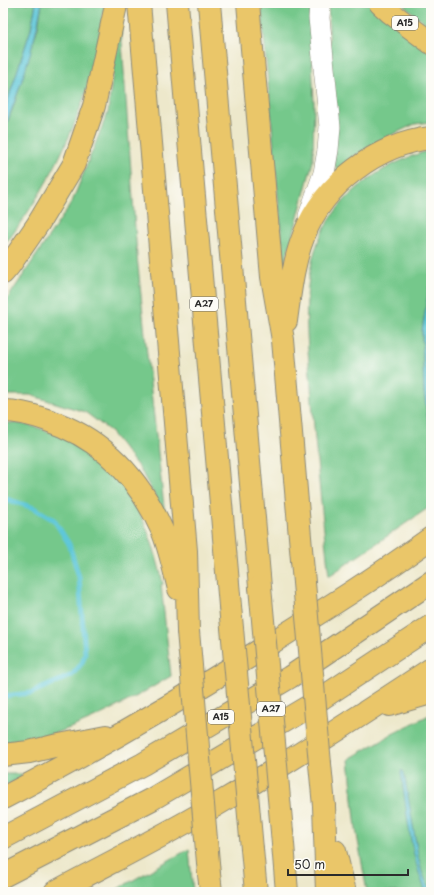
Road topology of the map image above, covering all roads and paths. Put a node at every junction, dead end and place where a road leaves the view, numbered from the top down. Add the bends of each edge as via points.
1 (116, 3) edge
2 (139, 3) edge
3 (177, 3) edge
4 (209, 3) edge
5 (248, 3) edge
6 (320, 3) edge
7 (380, 3) edge
8 (431, 43) edge
9 (431, 138) edge
10 (304, 234) junction
11 (3, 273) edge
12 (283, 340) junction
13 (3, 411) edge
14 (431, 538) edge
15 (431, 582) edge
16 (188, 625) junction
17 (431, 626) edge
18 (431, 669) edge
19 (431, 693) edge
20 (368, 711) junction
21 (125, 732) junction
22 (3, 755) edge
23 (3, 798) edge
24 (324, 806) junction
25 (3, 838) edge
26 (3, 876) edge
27 (210, 883) edge
28 (55, 892) edge
29 (256, 892) edge
30 (287, 892) edge
31 (327, 892) edge
32 (345, 892) edge

1 - 11 highway via 94,106 74,164 38,224
2 - 16 highway via 186,551
3 - 29 highway, A27, bridge
4 - 30 highway, A27, bridge
5 - 12 highway via 272,277
6 - 10 lane via 319,18 330,127 324,173
7 - 8 highway, A15
9 - 10 highway via 404,143 353,170 329,194
10 - 12 highway via 292,276
12 - 24 highway, bridge
13 - 16 highway via 32,414 64,425 88,439 120,466 139,488 162,532
14 - 21 highway via 333,605
15 - 25 highway, A15 via 290,676 143,764
16 - 27 highway, bridge
17 - 26 highway via 316,702 152,800
18 - 20 highway
19 - 20 highway
20 - 28 highway via 223,801
21 - 22 highway
21 - 23 highway
24 - 31 highway
24 - 32 highway

